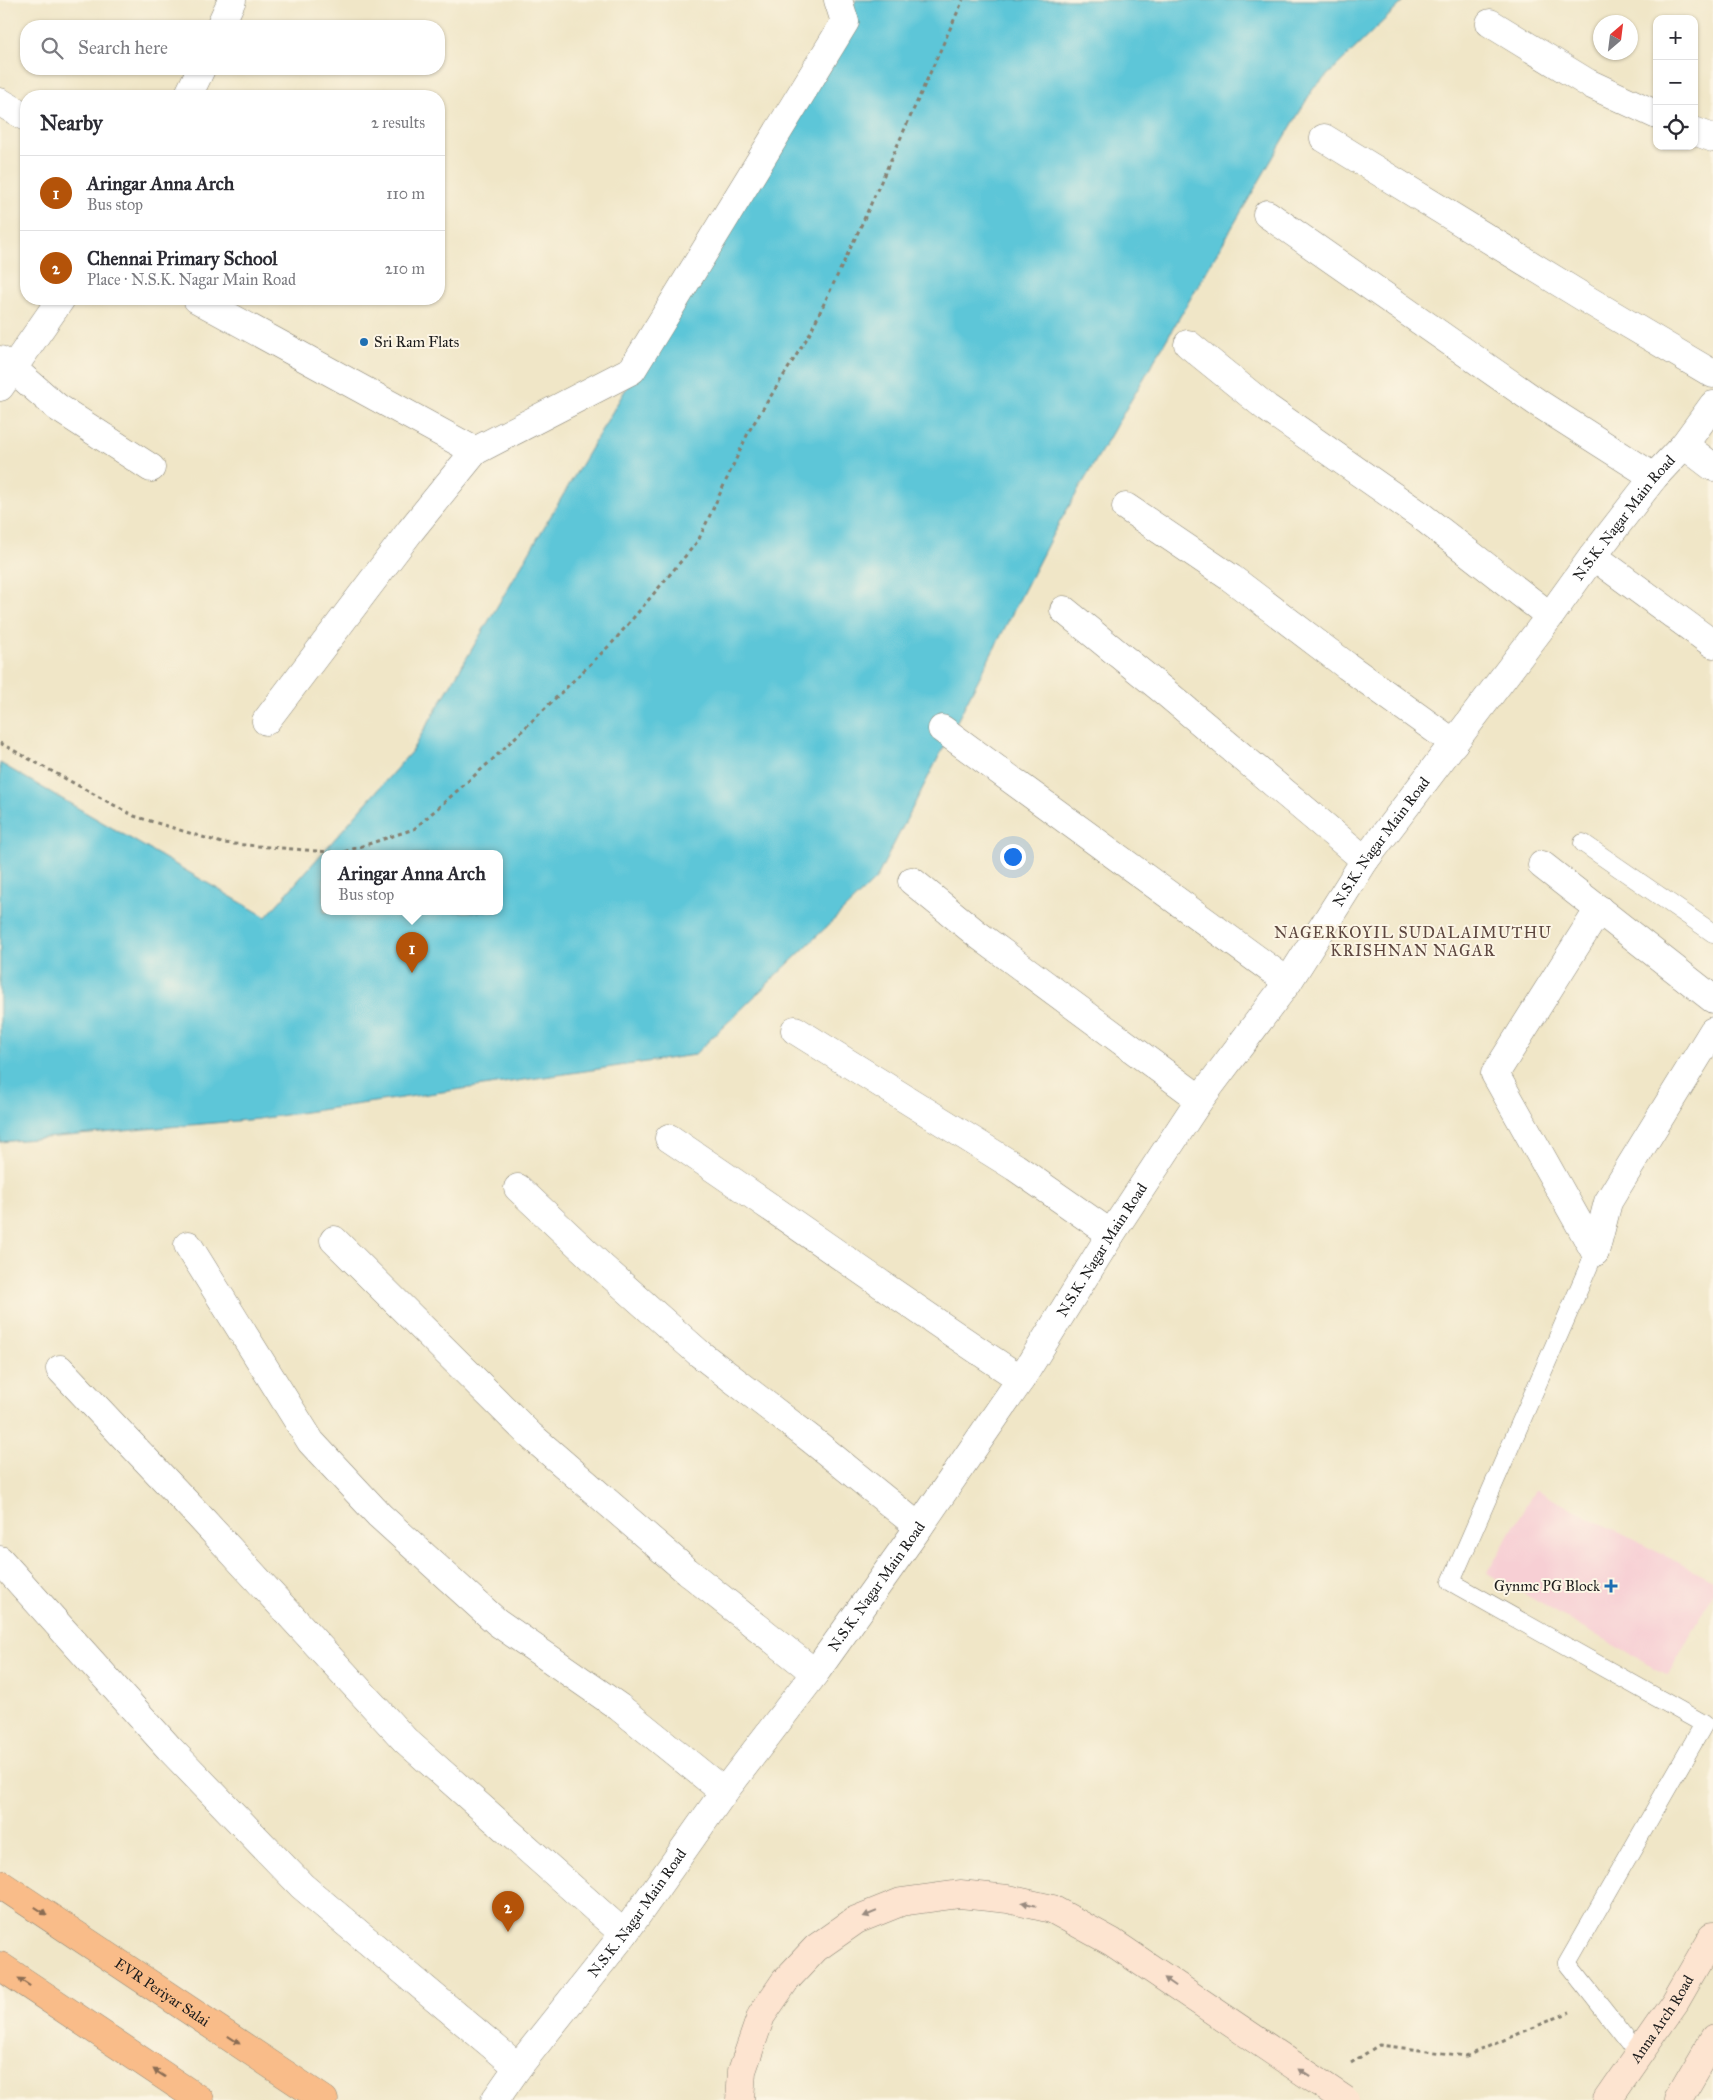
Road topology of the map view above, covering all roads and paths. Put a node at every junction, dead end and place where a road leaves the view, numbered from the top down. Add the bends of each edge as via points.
1 (232, 0) edge
2 (838, 0) edge
3 (963, 0) edge
4 (223, 20) edge
5 (1490, 23) dead end
6 (198, 75) edge
7 (191, 90) edge
8 (0, 102) edge
9 (20, 113) edge
10 (1653, 113) edge
11 (1698, 132) edge
12 (1324, 138) dead end
13 (1713, 138) edge
14 (1267, 214) dead end
15 (56, 305) edge
16 (208, 305) edge
17 (1188, 344) dead end
18 (4, 372) edge
19 (1713, 374) edge
20 (1713, 405) edge
21 (1684, 445) junction
22 (475, 451) junction
23 (1713, 467) edge
24 (151, 468) dead end
25 (1654, 477) junction
26 (1126, 507) dead end
27 (1593, 556) junction
28 (1064, 610) dead end
29 (1550, 616) junction
30 (1713, 644) edge
31 (266, 721) dead end
32 (942, 729) dead end
33 (1454, 742) junction
34 (0, 743) edge
35 (1583, 843) dead end
36 (321, 850) edge
37 (348, 850) edge
38 (1365, 860) junction
39 (1542, 864) dead end
40 (912, 881) dead end
41 (1599, 909) junction
42 (1713, 933) edge
43 (1288, 982) junction
44 (1713, 999) edge
45 (795, 1030) dead end
46 (1713, 1031) edge
47 (1200, 1099) junction
48 (669, 1138) dead end
49 (518, 1188) dead end
50 (1112, 1234) junction
51 (334, 1240) dead end
52 (188, 1245) dead end
53 (1595, 1252) junction
54 (60, 1369) dead end
55 (1020, 1379) junction
56 (919, 1527) junction
57 (0, 1560) edge
58 (815, 1673) junction
59 (724, 1792) junction
60 (0, 1884) edge
61 (624, 1934) junction
62 (1713, 1936) edge
63 (0, 1966) edge
64 (1596, 2001) junction
65 (1713, 2040) edge
66 (1639, 2054) junction
67 (518, 2066) junction
68 (1347, 2066) dead end
69 (200, 2100) edge
70 (324, 2100) edge
71 (496, 2100) edge
72 (740, 2100) edge
73 (1345, 2100) edge
74 (1607, 2100) edge
75 (1678, 2100) edge

1 - 4 street
2 - 22 street via 845,22 632,370
3 - 37 path via 809,335 749,431 698,541 613,642 492,760 414,830
5 - 10 street via 1588,83
6 - 7 street
8 - 9 street
11 - 13 street
12 - 19 street
14 - 25 street via 1538,403
15 - 18 street
16 - 22 street
17 - 29 street via 1267,408 1420,515
18 - 24 street
20 - 21 street, N.S.K. Nagar Main Road
21 - 23 street
21 - 25 street, N.S.K. Nagar Main Road
22 - 31 street
25 - 27 street, N.S.K. Nagar Main Road
26 - 33 street via 1231,578
27 - 29 street, N.S.K. Nagar Main Road
27 - 30 street
28 - 38 street
29 - 33 street, N.S.K. Nagar Main Road
32 - 43 street
33 - 38 street, N.S.K. Nagar Main Road
34 - 36 path via 134,816 222,843
35 - 42 lane
38 - 43 street, N.S.K. Nagar Main Road
39 - 41 street
40 - 47 street via 977,934
41 - 44 street
41 - 53 street via 1495,1074
43 - 47 street, N.S.K. Nagar Main Road
45 - 50 street via 1015,1167
46 - 53 street via 1608,1202
47 - 50 street, N.S.K. Nagar Main Road
48 - 55 street
49 - 56 street via 700,1354
50 - 55 street, N.S.K. Nagar Main Road
51 - 58 street via 530,1435 687,1571
52 - 59 street via 311,1442 379,1515 497,1622 619,1707
53 - 64 lane via 1451,1582 1704,1724 1566,1963
54 - 61 street via 405,1740
55 - 56 street, N.S.K. Nagar Main Road
56 - 58 street, N.S.K. Nagar Main Road
57 - 67 street via 169,1748 302,1886
58 - 59 street, N.S.K. Nagar Main Road
59 - 61 street, N.S.K. Nagar Main Road
60 -> 70 main road, EVR Periyar Salai
61 - 67 street, N.S.K. Nagar Main Road
62 - 66 main road, Anna Arch Road via 1675,2002
69 -> 63 main road
64 - 66 lane
64 - 68 path via 1466,2056 1379,2045
65 - 75 main road
66 - 74 main road, Anna Arch Road
67 - 71 street, N.S.K. Nagar Main Road
73 -> 72 main road, bridge via 1112,1942 1052,1909 1008,1899 960,1894 901,1902 856,1920 816,1948 785,1981 761,2016 742,2071

